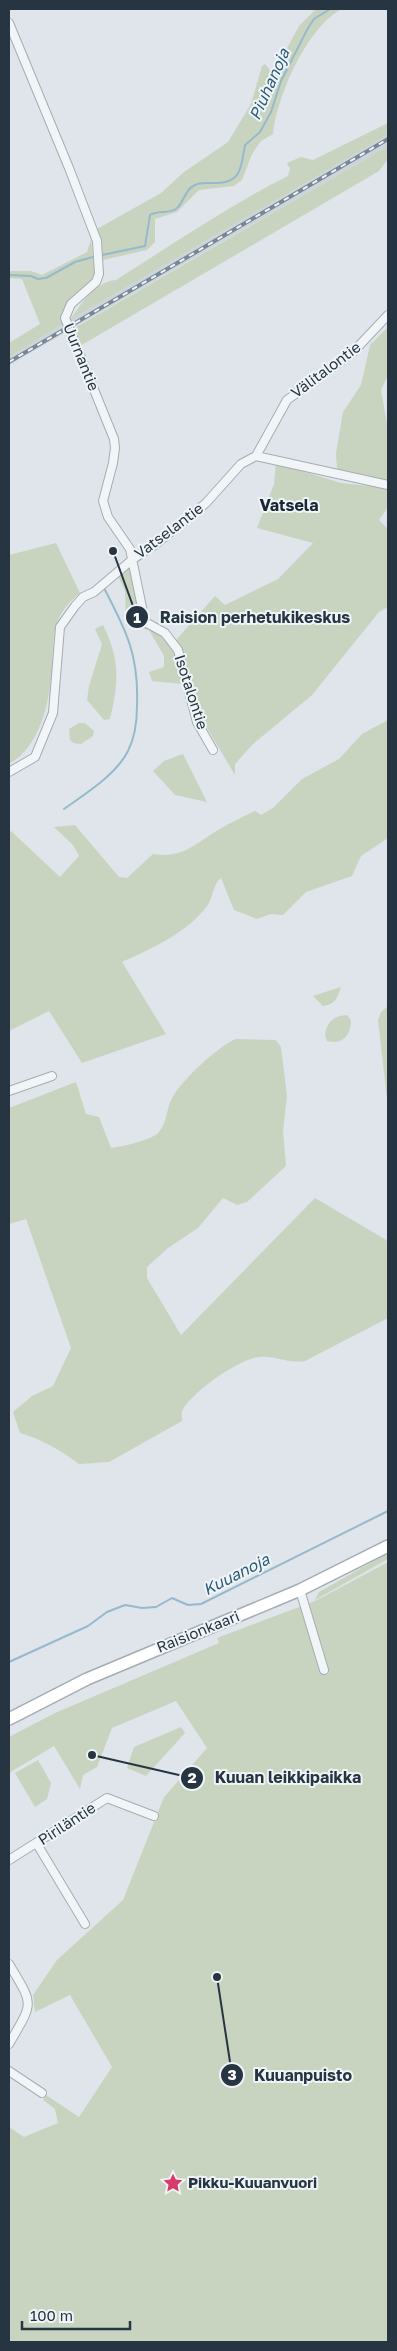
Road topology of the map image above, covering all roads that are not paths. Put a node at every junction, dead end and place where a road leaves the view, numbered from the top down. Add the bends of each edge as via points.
1 (9, 24) edge
2 (388, 315) edge
3 (256, 456) junction
4 (388, 485) edge
5 (133, 558) junction
6 (213, 750) dead end
7 (9, 772) edge
8 (52, 1076) dead end
9 (9, 1091) edge
10 (388, 1546) edge
11 (300, 1590) junction
12 (324, 1670) dead end
13 (9, 1719) edge
14 (154, 1816) dead end
15 (37, 1844) junction
16 (9, 1860) edge
17 (85, 1924) dead end
18 (9, 1964) edge
19 (9, 2044) edge
20 (9, 2071) edge
21 (42, 2093) dead end

1 - 5 street, Uurnantie via 97,241 99,274 96,282 72,304 65,318 114,439 115,448 103,501 108,517
2 - 3 street, Välitalontie via 353,352 287,400
3 - 4 street
3 - 5 street, Vatselantie via 241,464 206,503 156,544
5 - 6 street, Isotalontie via 145,622 165,634 178,650 197,722
5 - 7 street, Vatselantie via 116,575 83,597 60,627 53,713 35,758
8 - 9 street
10 - 11 main road, Raisionkaari
11 - 12 street
11 - 13 main road, Raisionkaari via 140,1655
14 - 15 street, Piriläntie via 107,1798
15 - 16 street, Piriläntie
15 - 17 street
18 - 19 street via 28,1998 29,2007
20 - 21 street

